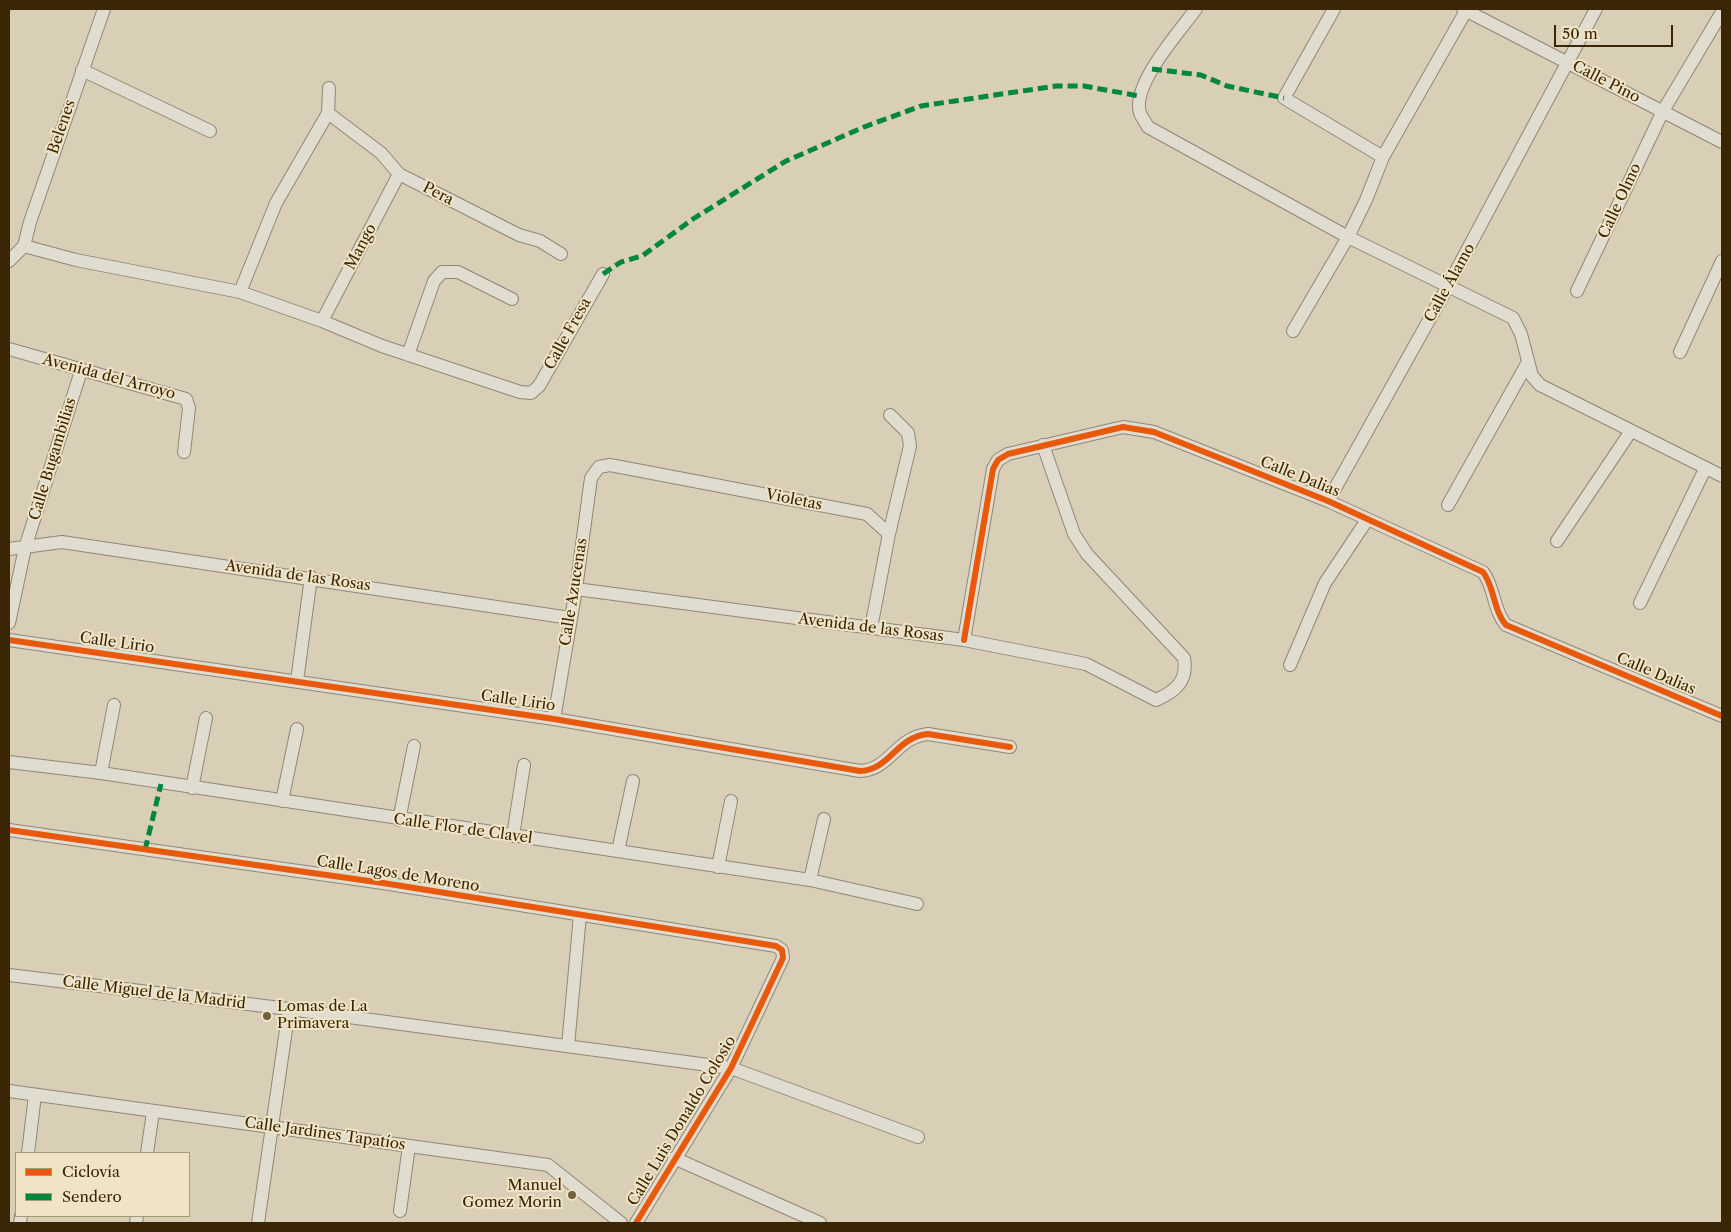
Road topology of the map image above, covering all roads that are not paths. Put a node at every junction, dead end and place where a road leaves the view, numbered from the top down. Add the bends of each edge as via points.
1 (104, 9) edge
2 (1196, 9) edge
3 (1334, 9) edge
4 (1465, 9) edge
5 (1596, 9) edge
6 (1722, 12) edge
7 (1568, 63) junction
8 (82, 70) junction
9 (329, 88) dead end
10 (1663, 111) junction
11 (328, 113) junction
12 (210, 131) dead end
13 (1722, 142) edge
14 (1383, 157) junction
15 (399, 174) junction
16 (1348, 237) junction
17 (24, 246) junction
18 (561, 254) dead end
19 (9, 261) edge
20 (1722, 261) edge
21 (603, 274) dead end
22 (1448, 286) junction
23 (1577, 291) dead end
24 (240, 292) junction
25 (512, 300) dead end
26 (322, 321) junction
27 (1294, 330) dead end
28 (9, 349) edge
29 (1680, 352) dead end
30 (408, 355) junction
31 (1528, 362) junction
32 (81, 370) junction
33 (890, 415) dead end
34 (1631, 431) junction
35 (1043, 445) junction
36 (184, 452) dead end
37 (599, 467) joint
38 (1705, 469) junction
39 (1722, 476) edge
40 (1328, 501) junction
41 (1448, 505) dead end
42 (1367, 520) junction
43 (889, 534) junction
44 (1557, 541) dead end
45 (25, 548) junction
46 (9, 549) edge
47 (311, 578) junction
48 (576, 589) junction
49 (1640, 603) dead end
50 (570, 618) junction
51 (9, 623) edge
52 (871, 628) junction
53 (9, 640) edge
54 (964, 640) junction
55 (1290, 665) dead end
56 (297, 681) junction
57 (114, 705) dead end
58 (1722, 716) edge
59 (206, 718) dead end
60 (554, 719) junction
61 (297, 729) dead end
62 (414, 746) dead end
63 (1010, 747) dead end
64 (9, 762) edge
65 (524, 765) dead end
66 (101, 773) junction
67 (632, 781) dead end
68 (192, 788) junction
69 (282, 801) junction
70 (731, 801) dead end
71 (824, 819) dead end
72 (399, 820) junction
73 (9, 830) edge
74 (513, 836) junction
75 (618, 851) junction
76 (718, 867) junction
77 (810, 880) junction
78 (917, 904) dead end
79 (580, 915) junction
80 (782, 950) joint
81 (9, 975) edge
82 (289, 1009) junction
83 (568, 1046) junction
84 (732, 1068) junction
85 (9, 1091) edge
86 (35, 1095) junction
87 (153, 1112) junction
88 (273, 1127) junction
89 (918, 1137) dead end
90 (409, 1146) junction
91 (28, 1152) edge
92 (147, 1152) edge
93 (674, 1158) junction
94 (400, 1211) dead end
95 (258, 1223) edge
96 (621, 1223) edge
97 (636, 1223) edge
98 (820, 1223) edge

1 - 8 street, Belenes
2 - 16 street via 1152,68 1139,96 1140,113 1148,127
3 - 14 street via 1284,98
4 - 7 street, Calle Pino
4 - 14 street
5 - 7 street, Calle Álamo
6 - 10 street, Calle Olmo
7 - 10 street, Calle Pino
7 - 22 street, Calle Álamo
8 - 12 street
8 - 17 street, Belenes
9 - 11 street
10 - 13 street, Calle Pino
10 - 23 street, Calle Olmo
11 - 15 street, Pera via 381,153
11 - 24 street via 276,203
14 - 16 street
15 - 18 street, Pera
15 - 26 street, Mango
16 - 22 street
16 - 27 street
17 - 19 street
17 - 24 street via 76,260
20 - 29 street
21 - 30 street, Calle Fresa via 539,386 531,393
22 - 31 street via 1513,318
22 - 40 street, Calle Álamo
24 - 26 street
25 - 30 street via 458,272 442,272 434,282
26 - 30 street
28 - 32 street, Avenida del Arroyo
31 - 34 street via 1532,376 1540,385
31 - 41 street
32 - 36 street, Avenida del Arroyo via 186,399 189,408
32 - 45 street, Calle Bugambilias
33 - 43 street via 908,433 910,446
34 - 38 street
34 - 44 street
35 - 40 street, Calle Dalias via 1123,427 1154,432
35 - 54 street, Calle Dalias via 1008,454 998,460 993,469
35 - 54 street, Avenida de las Rosas via 1074,534 1087,554 1184,658 1184,680 1171,693 1156,700 1086,664
37 - 43 street, Violetas via 610,465 867,514
37 - 48 street, Calle Azucenas via 591,478
38 - 39 street
38 - 49 street
40 - 42 street, Calle Dalias
42 - 55 street via 1325,584
42 - 58 street, Calle Dalias via 1483,572 1500,618 1506,625
43 - 52 street
45 - 46 street, Avenida de las Rosas
45 - 47 street, Avenida de las Rosas via 62,542
45 - 51 street, Calle Bugambilias
47 - 50 street, Avenida de las Rosas
47 - 56 street
48 - 50 street, Calle Azucenas
48 - 52 street, Avenida de las Rosas
50 - 60 street, Calle Azucenas
52 - 54 street, Avenida de las Rosas
53 - 56 street, Calle Lirio
56 - 60 street, Calle Lirio
57 - 66 street
59 - 68 street
60 - 63 street, Calle Lirio via 860,771 871,771 916,735 928,734
61 - 69 street
62 - 72 street
64 - 66 street, Calle Flor de Clavel
65 - 74 street
66 - 68 street, Calle Flor de Clavel
67 - 75 street
68 - 69 street, Calle Flor de Clavel
69 - 72 street, Calle Flor de Clavel
70 - 76 street
71 - 77 street
72 - 74 street, Calle Flor de Clavel
73 - 79 street, Calle Lagos de Moreno
74 - 75 street, Calle Flor de Clavel
75 - 76 street, Calle Flor de Clavel
76 - 77 street, Calle Flor de Clavel
77 - 78 street, Calle Flor de Clavel
79 - 80 street, Calle Lagos de Moreno via 776,946
79 - 83 street
80 - 84 street, Calle Luis Donaldo Colosio via 783,958
81 - 82 street, Calle Miguel de la Madrid
82 - 83 street, Calle Miguel de la Madrid
82 - 88 street
83 - 84 street, Calle Miguel de la Madrid
84 - 89 street, Calle Miguel de la Madrid
84 - 93 street, Calle Luis Donaldo Colosio
85 - 86 street, Calle Jardines Tapatíos
86 - 87 street, Calle Jardines Tapatíos
86 - 91 street
87 - 88 street, Calle Jardines Tapatíos
87 - 92 street
88 - 90 street, Calle Jardines Tapatíos
88 - 95 street
90 - 94 street
90 - 96 street, Calle Jardines Tapatíos via 548,1165
93 - 97 street, Calle Luis Donaldo Colosio
93 - 98 street

